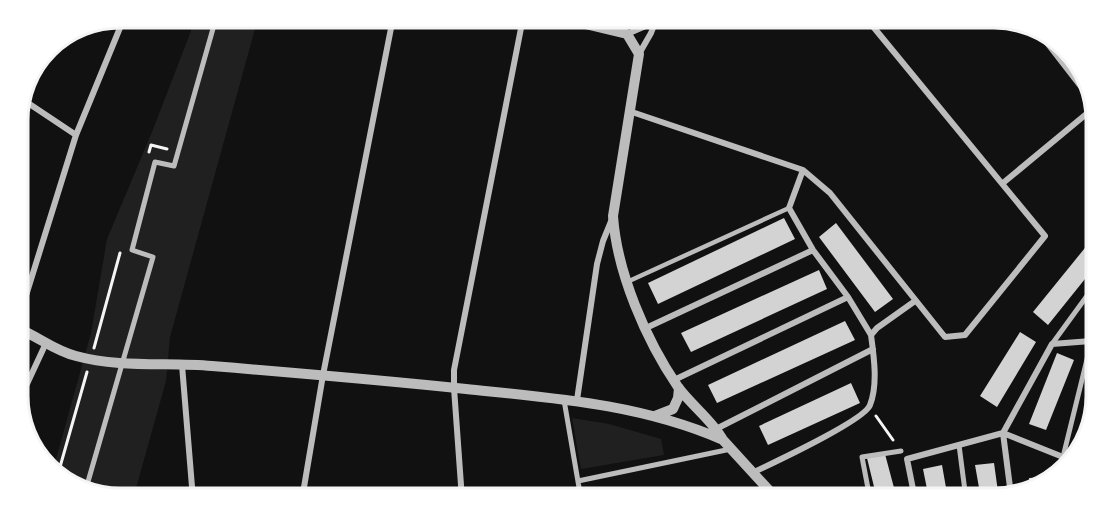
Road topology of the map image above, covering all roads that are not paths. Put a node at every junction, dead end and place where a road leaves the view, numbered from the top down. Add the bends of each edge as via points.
1 (120, 28) edge
2 (213, 28) edge
3 (391, 28) edge
4 (521, 28) edge
5 (602, 28) edge
6 (639, 28) edge
7 (653, 28) edge
8 (874, 28) edge
9 (627, 34) junction
10 (1051, 48) edge
11 (639, 54) junction
12 (1078, 83) edge
13 (31, 105) edge
14 (629, 111) junction
15 (1086, 114) edge
16 (76, 135) junction
17 (804, 170) junction
18 (1003, 183) junction
19 (789, 208) junction
20 (613, 216) junction
21 (813, 250) junction
22 (627, 282) junction
23 (28, 288) edge
24 (848, 297) junction
25 (1086, 297) edge
26 (915, 301) junction
27 (646, 328) junction
28 (28, 334) edge
29 (871, 335) junction
30 (1086, 342) edge
31 (46, 344) junction
32 (1052, 344) junction
33 (873, 349) junction
34 (123, 363) junction
35 (1086, 363) edge
36 (182, 365) junction
37 (323, 375) junction
38 (28, 382) edge
39 (676, 384) junction
40 (454, 388) junction
41 (564, 399) junction
42 (578, 400) junction
43 (654, 416) junction
44 (716, 429) junction
45 (1003, 434) junction
46 (723, 440) junction
47 (959, 445) junction
48 (733, 449) junction
49 (901, 450) road end
50 (1063, 457) joint
51 (754, 472) junction
52 (578, 481) junction
53 (88, 482) edge
54 (1010, 487) edge
55 (579, 488) edge
56 (768, 488) edge
57 (868, 488) edge
58 (913, 488) edge
59 (965, 488) edge
60 (192, 489) edge
61 (304, 489) edge
62 (461, 489) edge

1 - 16 street
2 - 34 street via 174,166 155,162 132,250 153,257
3 - 37 street
4 - 40 street via 454,370
5 - 9 street
6 - 9 street
7 - 11 street
8 - 18 street
9 - 11 street
10 - 12 street
11 - 14 street
13 - 16 street
14 - 17 street
14 - 20 street
15 - 18 street
16 - 23 street
17 - 19 street
17 - 26 street via 830,193
18 - 26 street via 1046,236 965,335 945,337
19 - 21 street
19 - 22 lane
20 - 22 street
20 - 42 street via 597,264
21 - 24 street
21 - 27 street
22 - 27 street
24 - 29 street
24 - 39 street
25 - 32 street
26 - 29 street
27 - 39 street
28 - 31 street
29 - 33 street
30 - 32 street
31 - 34 street via 71,355
31 - 38 street
32 - 45 street
33 - 44 street
33 - 51 street via 870,408 851,422
34 - 36 street
34 - 53 street
35 - 50 street
36 - 37 street
36 - 60 street
37 - 40 street
37 - 61 street
39 - 43 street via 678,398 673,409
39 - 44 street
40 - 41 street
40 - 62 street
41 - 42 street
41 - 52 street
42 - 43 street
43 - 46 street
44 - 46 street
45 - 47 street
45 - 50 street
45 - 54 street
46 - 48 street
47 - 58 street via 907,459
47 - 59 street
48 - 51 street
48 - 52 street
49 - 57 street via 862,457
51 - 56 street
52 - 55 street

